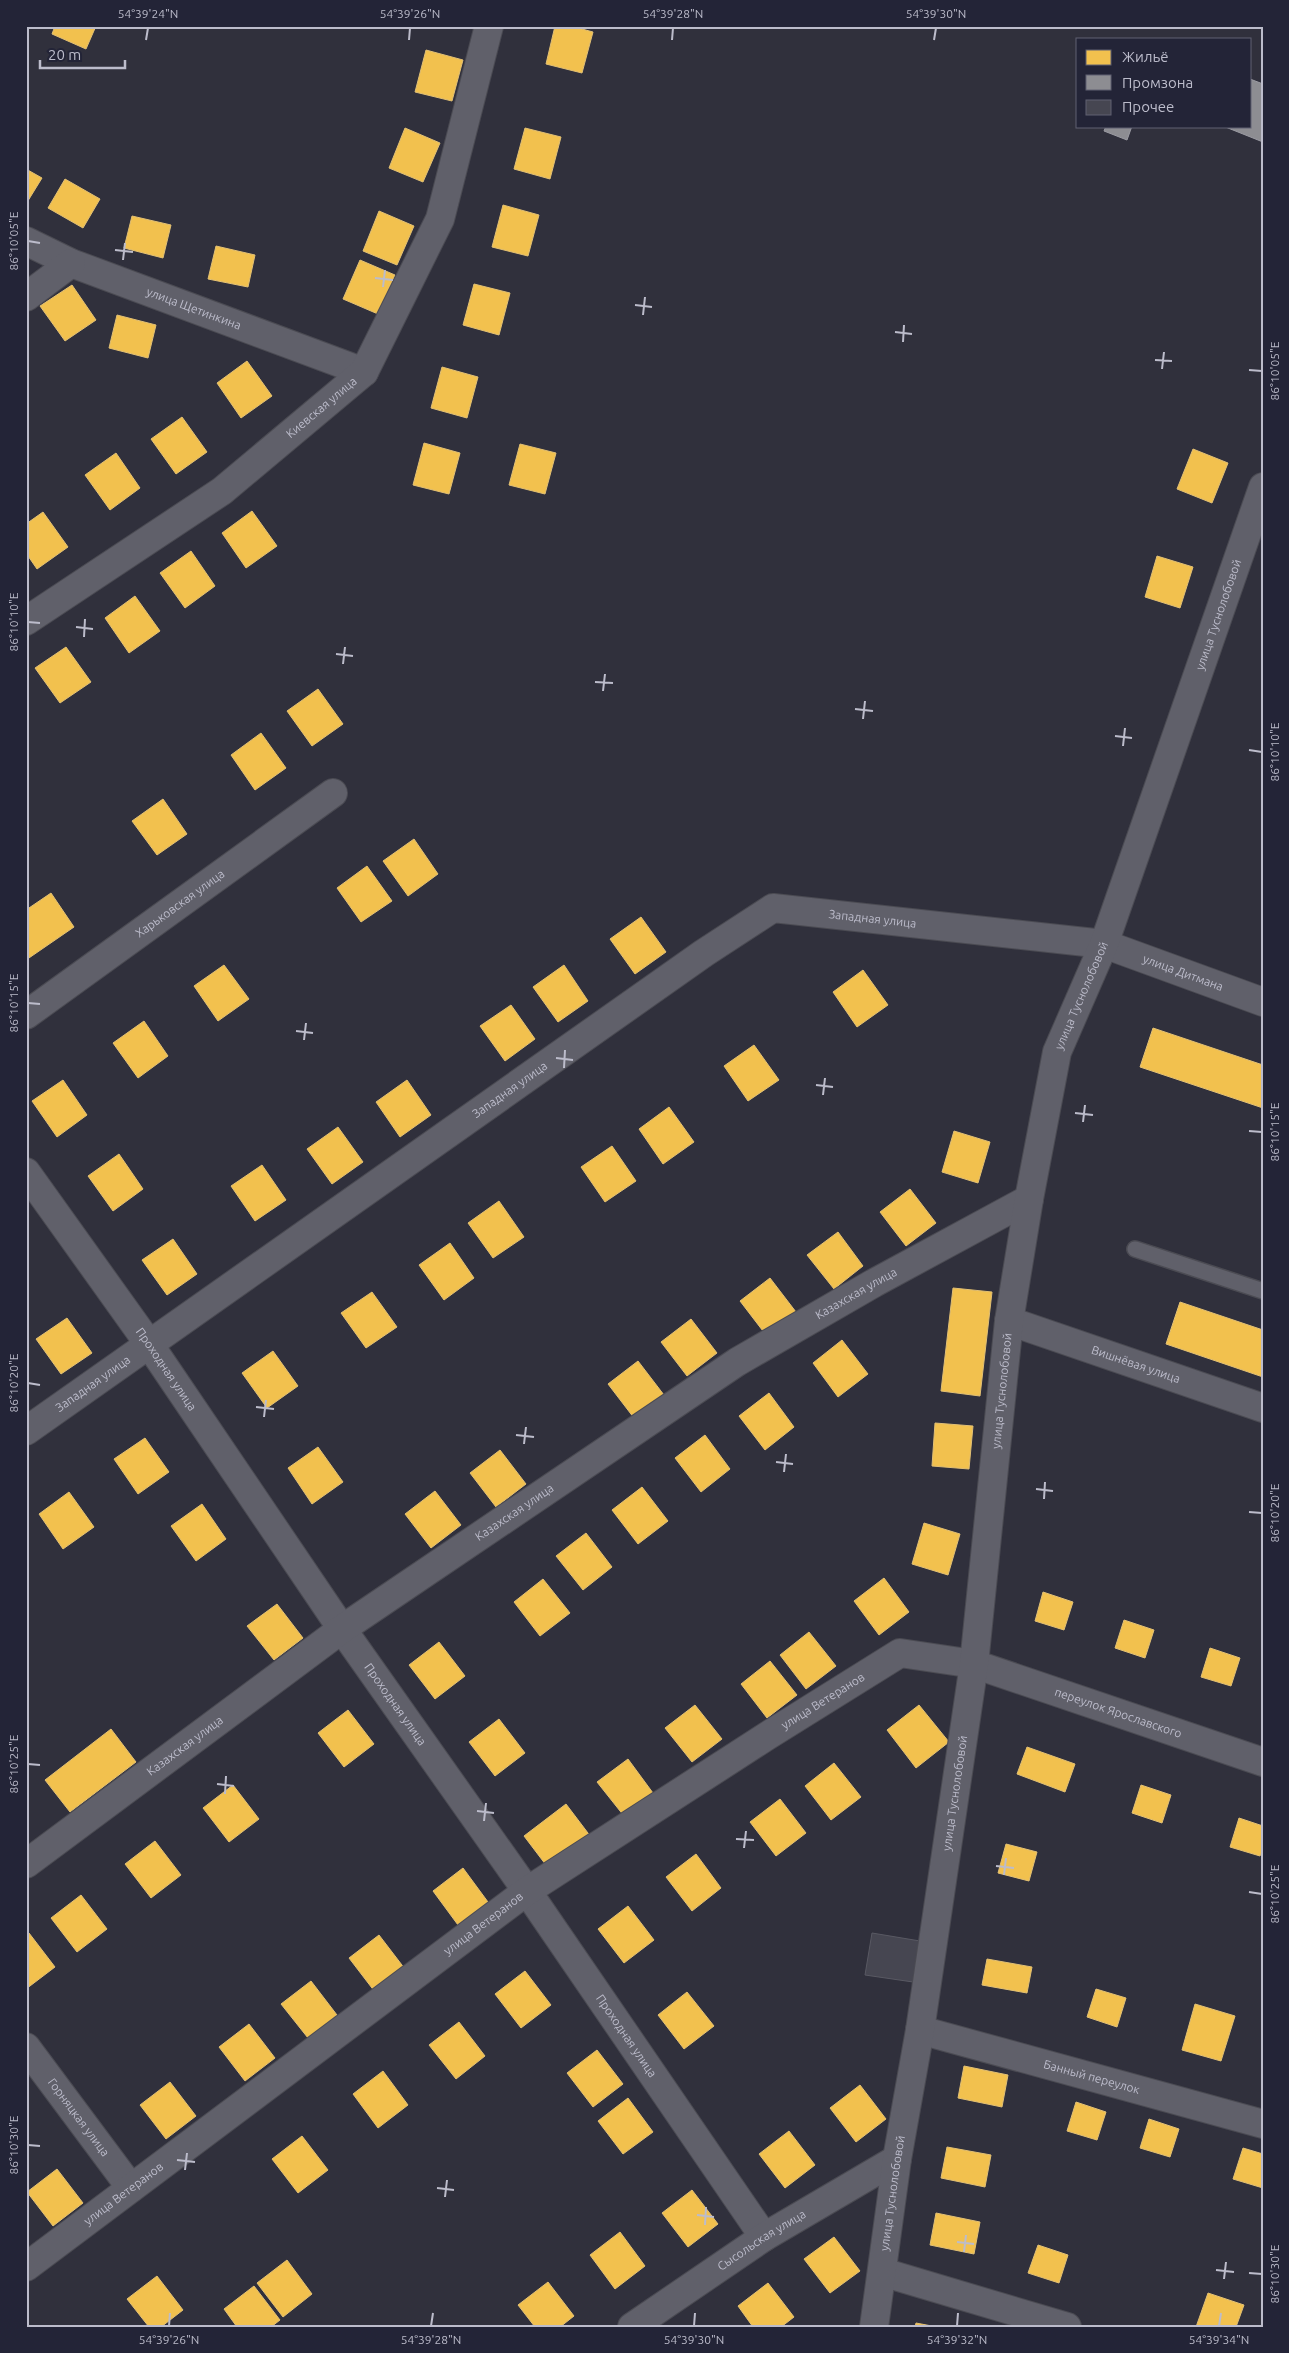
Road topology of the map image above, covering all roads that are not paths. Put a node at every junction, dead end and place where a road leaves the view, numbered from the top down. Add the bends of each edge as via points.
1 (489, 26) edge
2 (26, 241) edge
3 (70, 263) junction
4 (26, 297) edge
5 (364, 372) junction
6 (1263, 487) edge
7 (26, 621) edge
8 (333, 794) dead end
9 (1104, 944) junction
10 (1263, 1002) edge
11 (26, 1014) edge
12 (26, 1172) edge
13 (1029, 1199) junction
14 (1135, 1249) dead end
15 (1263, 1291) edge
16 (1009, 1321) junction
17 (149, 1344) junction
18 (1263, 1408) edge
19 (26, 1431) edge
20 (342, 1629) junction
21 (974, 1664) junction
22 (1263, 1762) edge
23 (26, 1864) edge
24 (527, 1891) junction
25 (920, 2030) junction
26 (26, 2047) edge
27 (1263, 2124) edge
28 (897, 2159) junction
29 (131, 2188) junction
30 (764, 2238) junction
31 (26, 2267) edge
32 (882, 2272) junction
33 (632, 2327) edge
34 (874, 2327) edge
35 (1067, 2327) edge

1 - 5 street, Киевская улица via 440,219
2 - 3 street, улица Щетинкина
3 - 4 street
3 - 5 street, улица Щетинкина
5 - 7 street, Киевская улица via 222,491
6 - 9 street, улица Туснолобовой
8 - 11 street, Харьковская улица
9 - 10 street, улица Дитмана
9 - 13 street, улица Туснолобовой via 1057,1052
9 - 17 street, Западная улица via 773,908
12 - 17 street, Проходная улица
13 - 16 street, улица Туснолобовой
13 - 20 street, Казахская улица via 737,1362
14 - 15 lane
16 - 18 street, Вишнёвая улица
16 - 21 street, улица Туснолобовой
17 - 19 street, Западная улица
17 - 20 street, Проходная улица
20 - 23 street, Казахская улица
20 - 24 street, Проходная улица
21 - 22 street, переулок Ярославского
21 - 24 street, улица Ветеранов via 900,1653
21 - 25 street, улица Туснолобовой
24 - 29 street, улица Ветеранов
24 - 30 street, Проходная улица
25 - 27 street, Банный переулок
25 - 28 street, улица Туснолобовой
26 - 29 street, Горняцкая улица
28 - 30 street, Сысольская улица
28 - 32 street, улица Туснолобовой
29 - 31 street, улица Ветеранов
30 - 33 street, Сысольская улица
32 - 34 street, улица Туснолобовой
32 - 35 street

